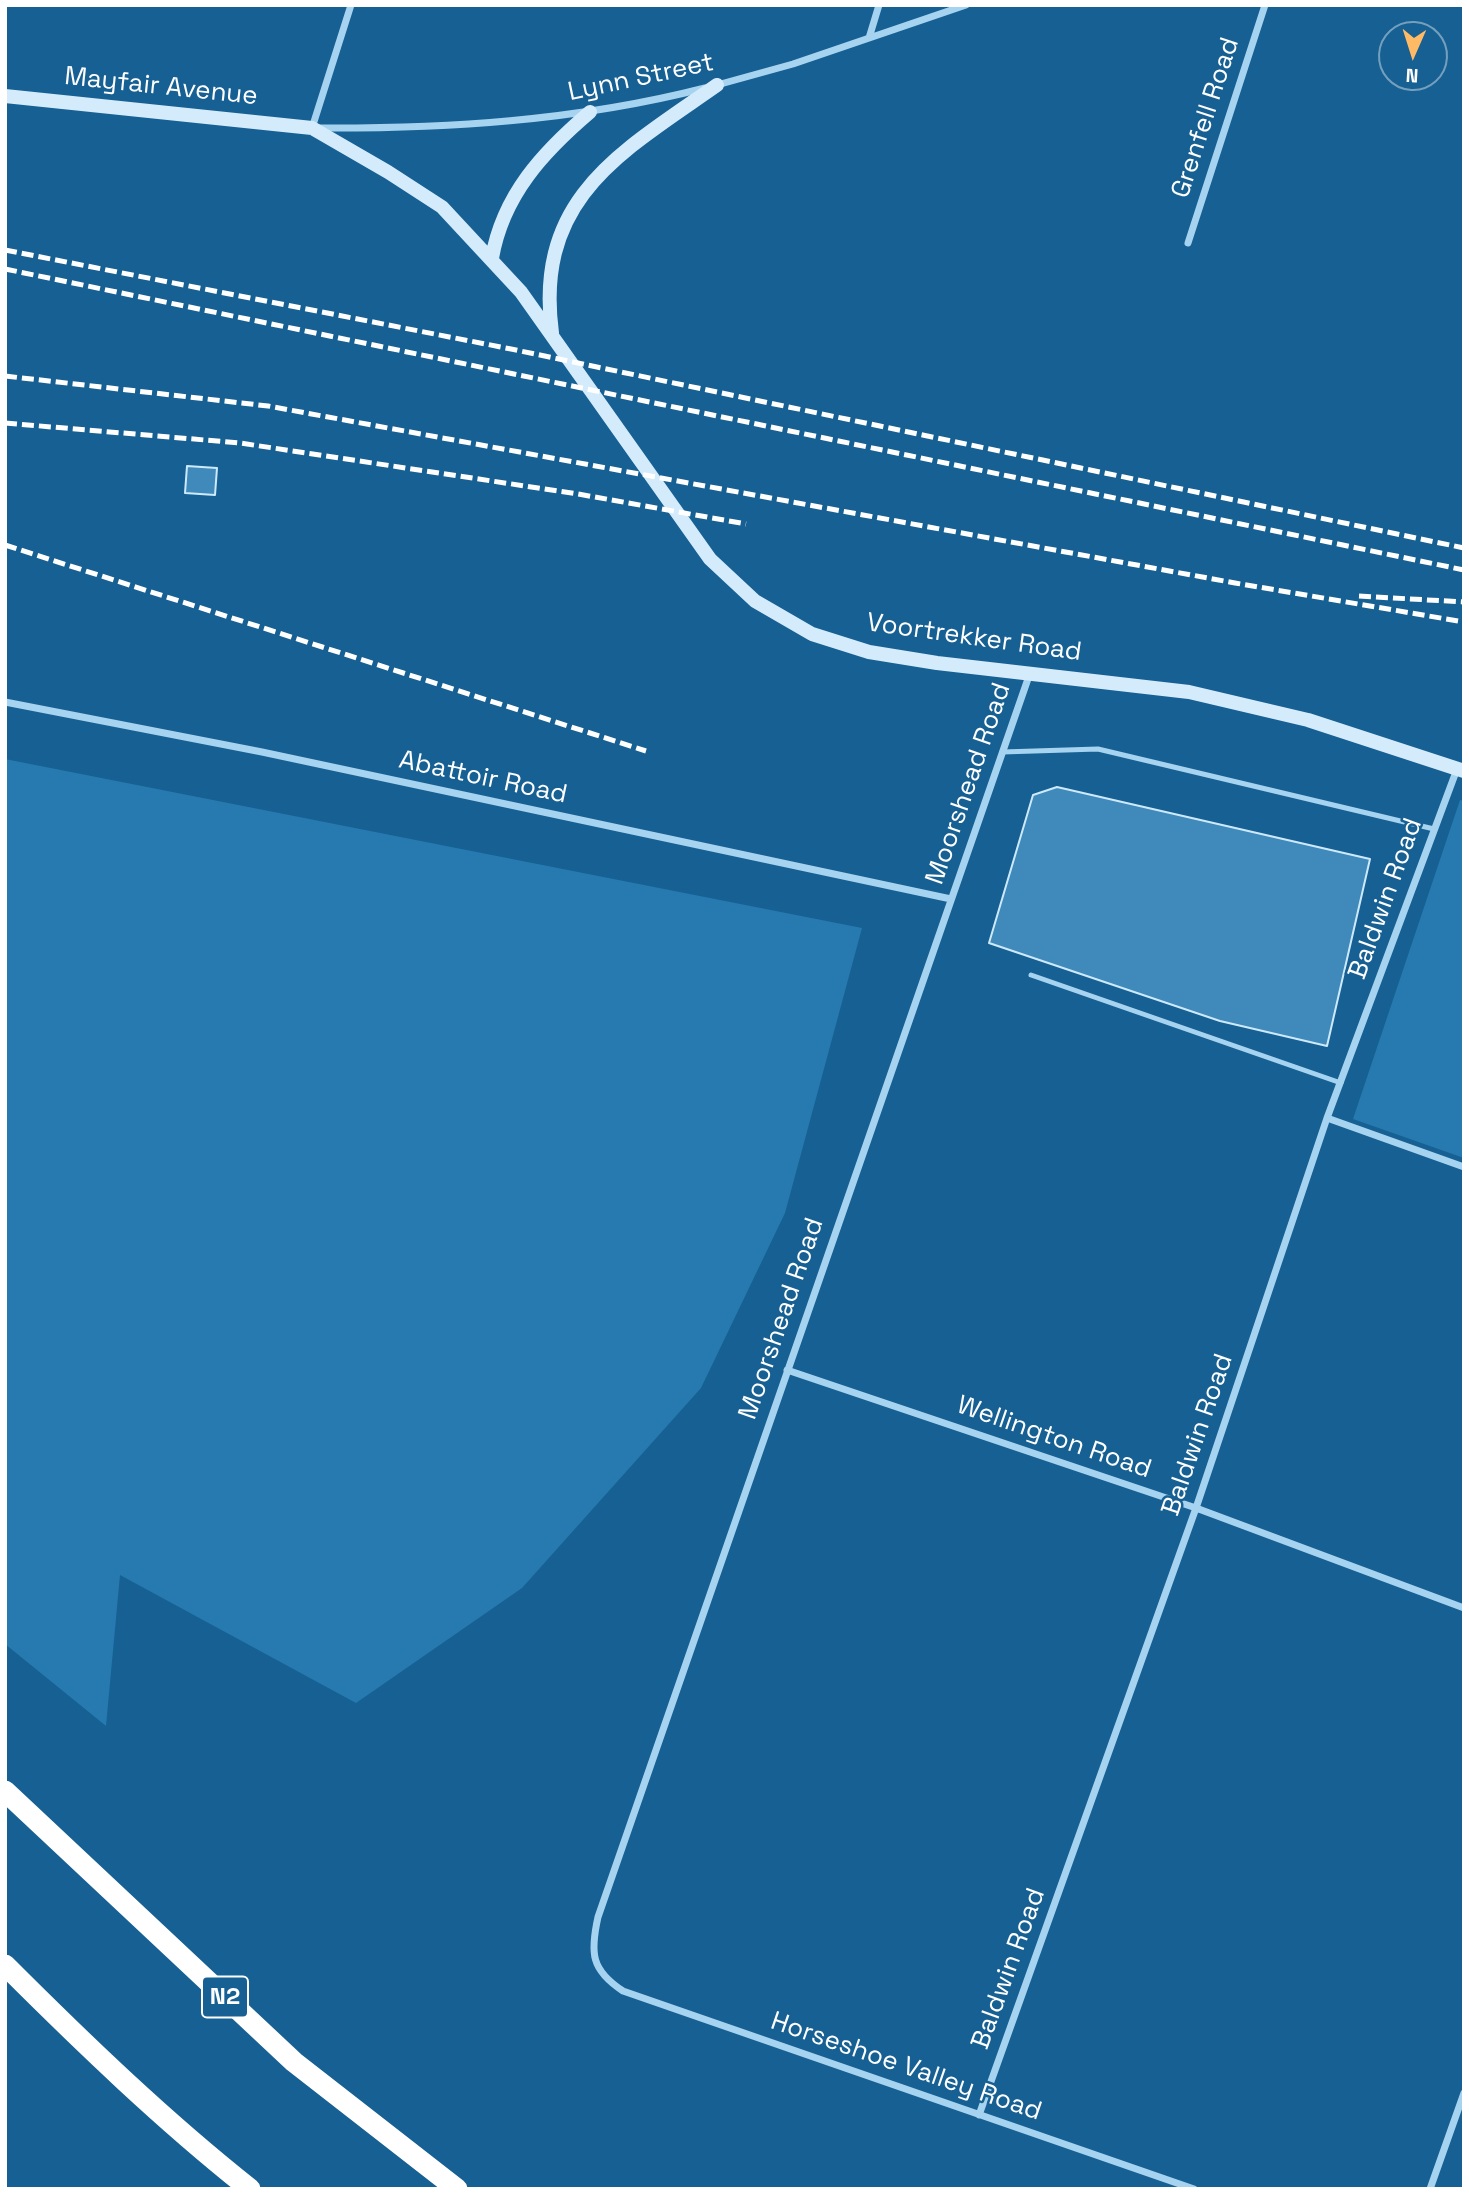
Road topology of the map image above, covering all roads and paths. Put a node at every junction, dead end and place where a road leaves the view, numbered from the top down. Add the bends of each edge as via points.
1 (351, 5) edge
2 (878, 5) edge
3 (966, 5) edge
4 (1265, 5) edge
5 (869, 38) junction
6 (717, 85) junction
7 (5, 96) edge
8 (590, 112) junction
9 (313, 128) junction
10 (1188, 243) dead end
11 (492, 258) junction
12 (552, 338) junction
13 (1030, 672) junction
14 (5, 702) edge
15 (1002, 752) junction
16 (1460, 770) edge
17 (1434, 829) junction
18 (951, 899) junction
19 (1031, 975) dead end
20 (1341, 1083) junction
21 (1327, 1118) junction
22 (1464, 1167) edge
23 (787, 1370) junction
24 (1196, 1508) junction
25 (1464, 1608) edge
26 (5, 1791) edge
27 (5, 1965) edge
28 (607, 1980) joint
29 (1464, 2093) edge
30 (979, 2115) junction
31 (250, 2189) edge
32 (457, 2189) edge
33 (1194, 2189) edge
34 (1430, 2189) edge

1 - 9 street
2 - 5 street
3 - 5 street, Lynn Street
4 - 10 street, Grenfell Road
5 - 6 street, Lynn Street
6 - 8 street, Lynn Street
6 - 12 main road via 609,164 580,196 562,227 553,256 549,285
7 - 9 main road, Mayfair Avenue
8 - 9 street, Lynn Street via 476,124
8 - 11 main road via 540,157 522,183 496,233
9 - 11 main road, Voortrekker Road via 442,207
11 - 12 main road, Voortrekker Road
12 - 13 main road, Voortrekker Road via 710,559 755,601 812,634 869,652
13 - 15 street, Moorshead Road
13 - 16 main road, Voortrekker Road via 1189,692 1308,720
14 - 18 street, Abattoir Road
15 - 17 lane via 1098,748
15 - 18 street, Moorshead Road
16 - 17 street, Baldwin Road
17 - 20 street, Baldwin Road
18 - 23 street, Moorshead Road
19 - 20 lane
20 - 21 street, Baldwin Road
21 - 22 street
21 - 24 street, Baldwin Road
23 - 24 street, Wellington Road
23 - 28 street, Moorshead Road via 597,1917 592,1945 595,1962
24 - 25 street, Wellington Road
24 - 30 street, Baldwin Road
26 - 32 highway, N2 via 294,2062
27 - 31 highway
28 - 30 street, Horseshoe Valley Road via 624,1991
29 - 34 street
30 - 33 street, Horseshoe Valley Road

